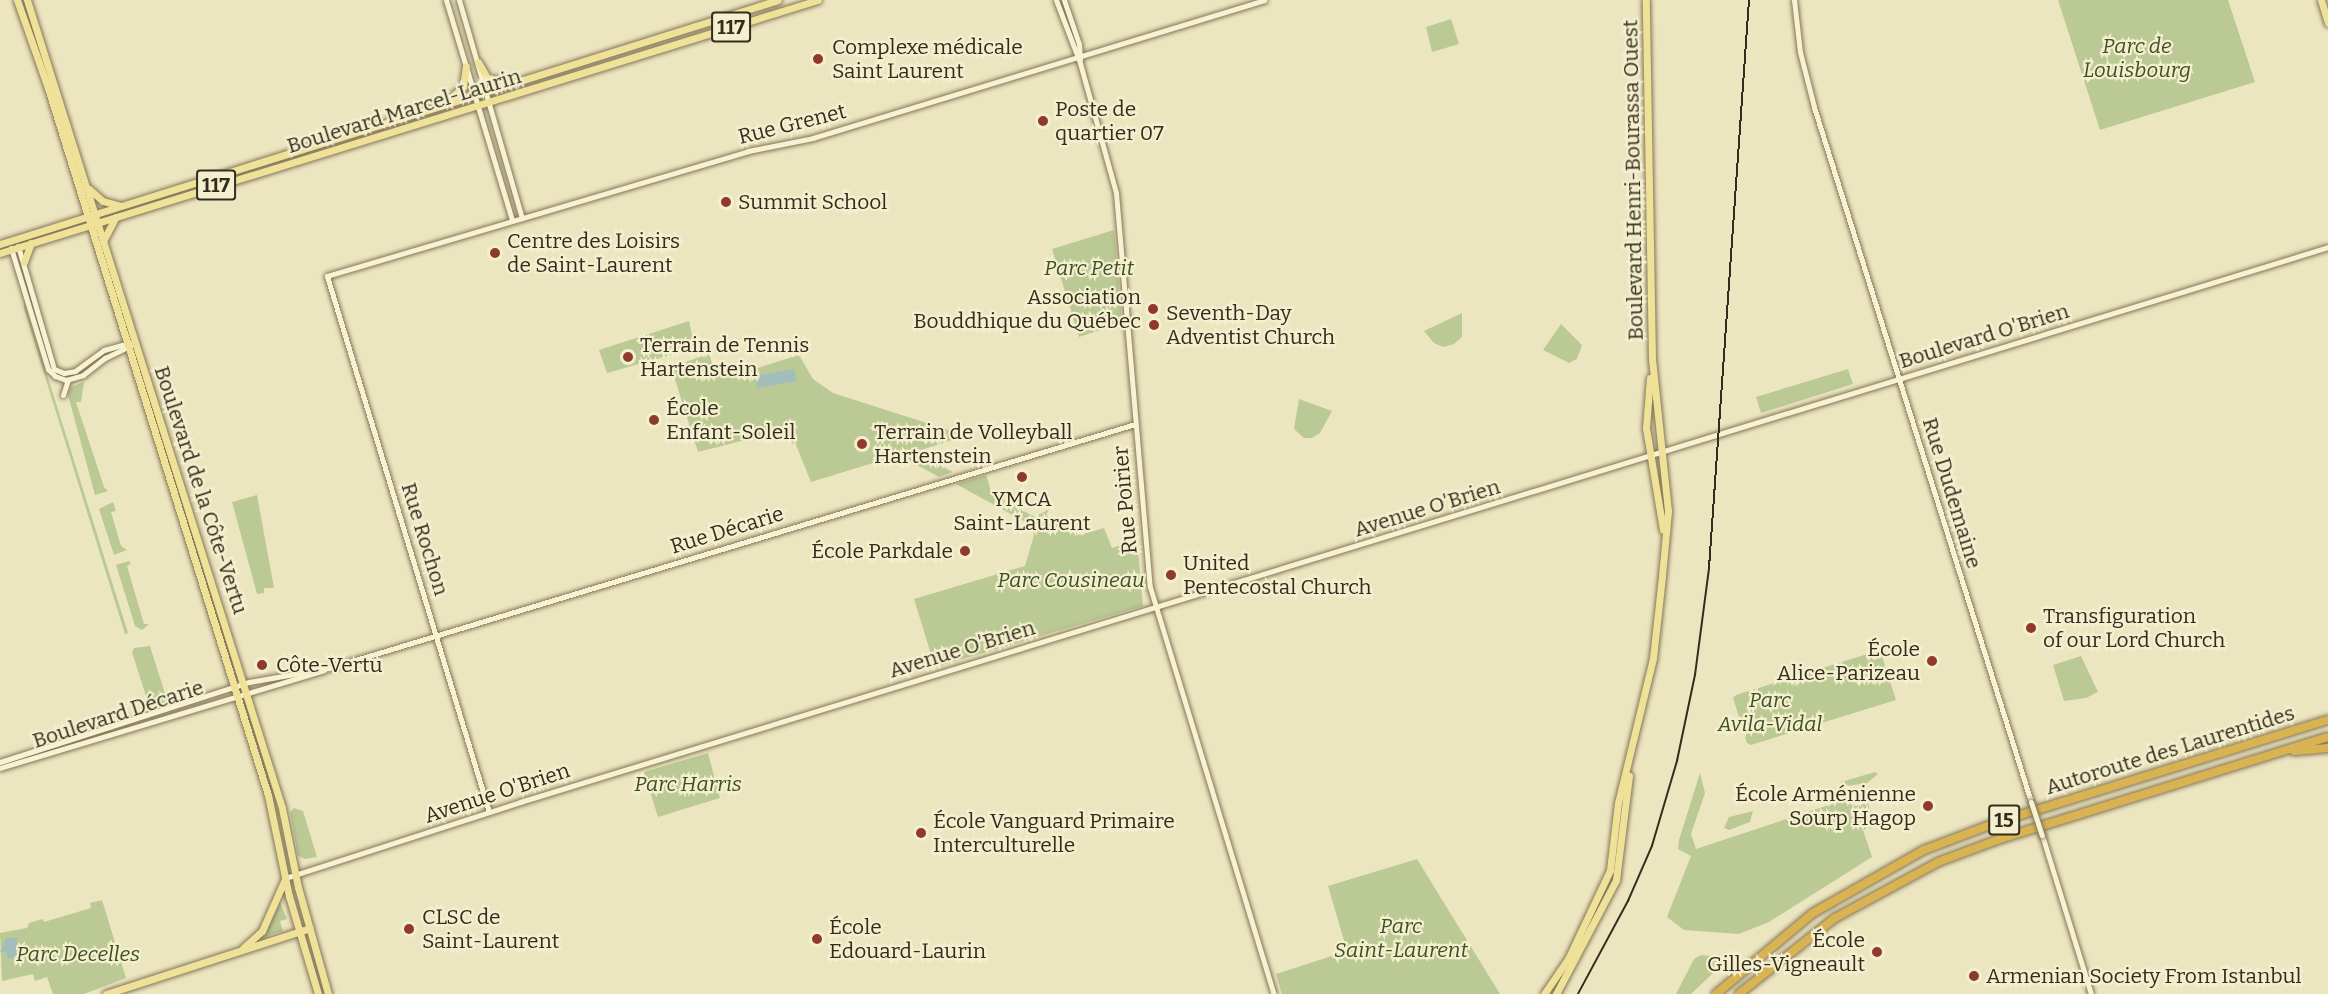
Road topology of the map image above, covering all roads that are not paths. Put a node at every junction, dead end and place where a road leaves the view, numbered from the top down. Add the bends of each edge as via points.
1 (17, 0) edge
2 (27, 0) edge
3 (446, 0) edge
4 (459, 0) edge
5 (778, 0) edge
6 (818, 0) edge
7 (1056, 0) edge
8 (1064, 0) edge
9 (1264, 0) edge
10 (1646, 0) edge
11 (1794, 0) edge
12 (2320, 0) edge
13 (2328, 23) edge
14 (661, 37) junction
15 (664, 48) junction
16 (1079, 59) junction
17 (478, 62) junction
18 (466, 66) junction
19 (524, 80) junction
20 (484, 92) junction
21 (475, 95) junction
22 (487, 103) junction
23 (478, 106) junction
24 (435, 107) junction
25 (87, 188) junction
26 (120, 206) junction
27 (95, 214) junction
28 (86, 217) junction
29 (116, 217) junction
30 (522, 218) junction
31 (513, 220) junction
32 (98, 222) junction
33 (89, 225) junction
34 (12, 240) junction
35 (103, 241) junction
36 (32, 243) junction
37 (0, 244) edge
38 (2328, 247) edge
39 (15, 248) junction
40 (0, 253) edge
41 (24, 262) junction
42 (327, 276) joint
43 (30, 281) junction
44 (22, 283) junction
45 (136, 342) junction
46 (127, 346) junction
47 (1652, 359) junction
48 (51, 369) junction
49 (1900, 379) junction
50 (68, 380) junction
51 (63, 395) dead end
52 (1136, 424) junction
53 (1660, 453) junction
54 (1650, 456) junction
55 (1665, 541) junction
56 (1156, 608) junction
57 (438, 635) junction
58 (328, 668) junction
59 (244, 684) junction
60 (236, 691) junction
61 (247, 692) junction
62 (175, 710) junction
63 (2328, 720) edge
64 (2328, 737) edge
65 (2328, 748) edge
66 (2275, 753) junction
67 (1631, 759) junction
68 (0, 762) edge
69 (0, 768) edge
70 (489, 812) junction
71 (295, 875) junction
72 (285, 878) junction
73 (310, 928) junction
74 (299, 931) junction
75 (241, 950) junction
76 (106, 994) edge
77 (318, 994) edge
78 (328, 994) edge
79 (1274, 994) edge
80 (1544, 994) edge
81 (1556, 994) edge
82 (1716, 994) edge
83 (1739, 994) edge
84 (2091, 994) edge

1 - 28 main road, Boulevard de la Côte-Vertu
2 - 25 main road, Boulevard de la Côte-Vertu
3 - 18 street
4 - 17 street
5 - 14 main road, Boulevard Marcel-Laurin / 117
6 - 15 main road, Boulevard Marcel-Laurin / 117
7 - 16 street, Rue Poirier
8 - 16 street, Rue Poirier
9 - 16 street, Rue Grenet
10 - 47 main road, Boulevard Henri-Bourassa Ouest
11 - 49 street, Rue Dudemaine via 1800,52 1814,107
12 - 13 main road
14 - 15 main road
14 - 19 main road, Boulevard Marcel-Laurin / 117
15 - 22 main road, Boulevard Marcel-Laurin / 117
16 - 30 street, Rue Grenet via 806,141 748,151
16 - 52 street, Rue Poirier via 1116,193
17 - 19 main road via 492,81
17 - 20 street
18 - 21 street
18 - 24 main road via 459,92
19 - 20 main road, Boulevard Marcel-Laurin / 117
20 - 21 main road, Boulevard Marcel-Laurin / 117
20 - 22 street
21 - 23 street
21 - 24 main road, Boulevard Marcel-Laurin / 117
22 - 23 main road, Boulevard Marcel-Laurin / 117
22 - 30 street
23 - 29 main road, Boulevard Marcel-Laurin / 117
23 - 31 street
24 - 26 main road, Boulevard Marcel-Laurin / 117
25 - 26 main road via 103,201
25 - 27 main road, Boulevard de la Côte-Vertu
26 - 27 main road, Boulevard Marcel-Laurin / 117
27 - 28 main road, Boulevard Marcel-Laurin / 117
27 - 32 main road, Boulevard de la Côte-Vertu
28 - 33 main road, Boulevard de la Côte-Vertu
28 - 34 main road, Boulevard Marcel-Laurin / 117
29 - 32 main road, Boulevard Marcel-Laurin / 117
29 - 35 main road
30 - 31 street, Rue Grenet
31 - 42 street, Rue Grenet
32 - 33 main road, Boulevard Marcel-Laurin / 117
32 - 35 main road, Boulevard de la Côte-Vertu
33 - 36 main road, Boulevard Marcel-Laurin / 117
33 - 46 main road, Boulevard de la Côte-Vertu
34 - 37 main road, Boulevard Marcel-Laurin / 117
34 - 39 street
35 - 45 main road, Boulevard de la Côte-Vertu
36 - 39 main road, Boulevard Marcel-Laurin / 117
36 - 41 main road
38 - 49 street, Boulevard O'Brien
39 - 40 main road, Boulevard Marcel-Laurin / 117
39 - 41 street
39 - 44 street
41 - 43 street
42 - 57 street, Rue Rochon
43 - 44 street
43 - 48 street
44 - 48 street
45 - 46 street
45 - 59 main road, Boulevard de la Côte-Vertu
46 - 48 street via 100,352 75,371
46 - 50 street via 86,374
46 - 60 main road, Boulevard de la Côte-Vertu
47 - 53 main road, Boulevard Henri-Bourassa Ouest
47 - 54 main road, Boulevard Henri-Bourassa Ouest via 1646,411
48 - 50 street via 58,378
49 - 53 street, Boulevard O'Brien
49 - 84 street, Rue Dudemaine, bridge
50 - 51 street
52 - 56 street, Rue Poirier via 1148,571
52 - 57 street, Rue Décarie
53 - 54 street, Boulevard O'Brien
53 - 55 main road, Boulevard Henri-Bourassa Ouest via 1668,507
54 - 55 main road, Boulevard Henri-Bourassa Ouest
54 - 56 street, Avenue O'Brien
55 - 67 main road, Boulevard Henri-Bourassa Ouest via 1654,648
56 - 70 street, Avenue O'Brien
56 - 79 street, Rue Poirier
57 - 58 street, Rue Décarie
57 - 70 street, Rue Rochon
58 - 59 street, Rue Décarie
58 - 61 street, Rue Décarie via 301,680
59 - 60 street, Boulevard Décarie
59 - 61 main road, Boulevard de la Côte-Vertu
60 - 61 street, Boulevard Décarie
60 - 62 street, Boulevard Décarie
60 - 72 main road, Boulevard de la Côte-Vertu via 268,795
61 - 71 main road, Boulevard de la Côte-Vertu via 282,808
62 - 68 street, Boulevard Décarie
62 - 69 street, Boulevard Décarie
63 - 82 highway, Autoroute des Laurentides / 15 via 1998,822 1924,850 1813,913
64 - 66 highway, Autoroute des Laurentides / 15
65 - 66 highway
66 - 83 highway, Autoroute des Laurentides / 15 via 2000,839 1925,868 1835,918
67 - 80 main road, Boulevard Henri-Bourassa Ouest via 1618,807 1608,875 1568,958
67 - 81 main road, Boulevard Henri-Bourassa Ouest via 1616,880
70 - 71 street, Avenue O'Brien
71 - 72 street, Avenue O'Brien
71 - 73 main road, Boulevard de la Côte-Vertu
72 - 74 main road, Boulevard de la Côte-Vertu
72 - 75 main road via 262,931
73 - 74 main road
73 - 78 main road, Boulevard de la Côte-Vertu
74 - 75 main road
74 - 77 main road, Boulevard de la Côte-Vertu
75 - 76 main road

